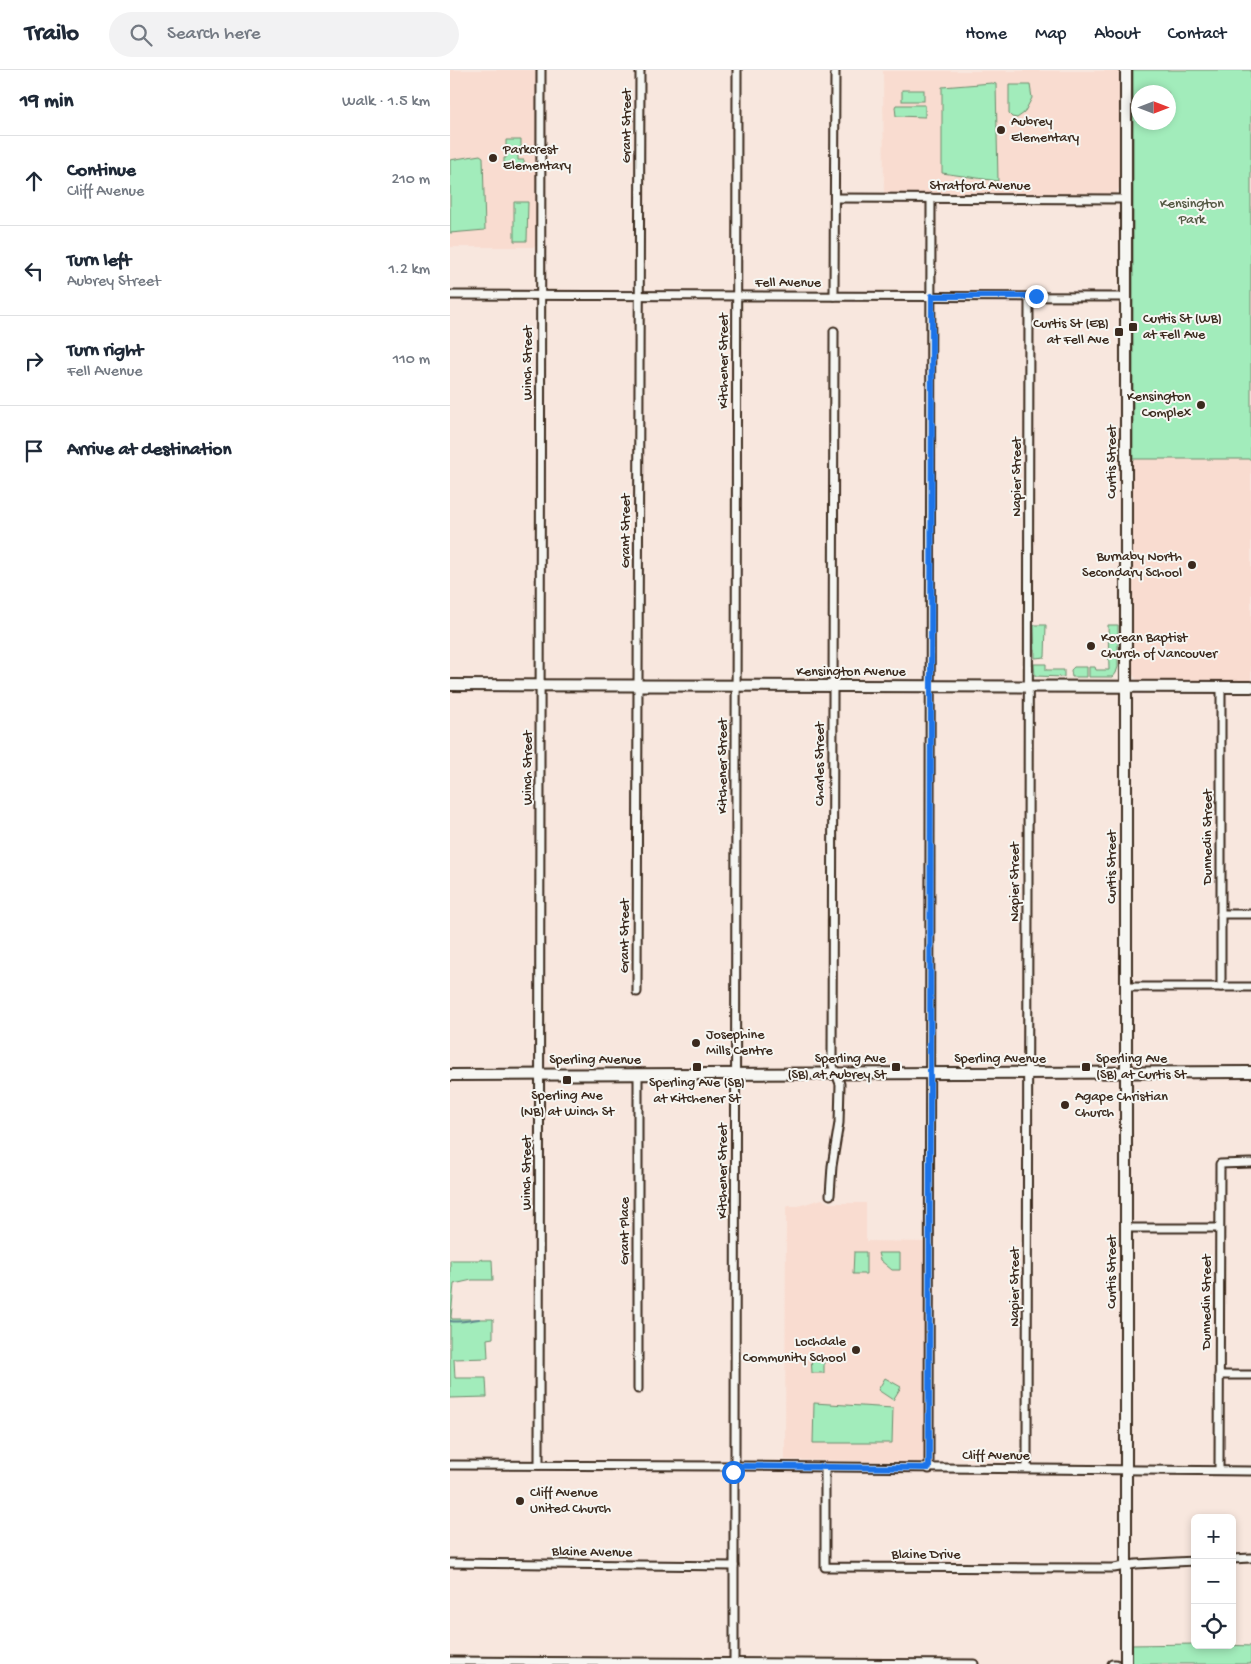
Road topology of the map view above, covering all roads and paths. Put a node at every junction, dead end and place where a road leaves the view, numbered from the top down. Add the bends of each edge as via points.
1 (541, 70) edge
2 (640, 70) edge
3 (737, 70) edge
4 (835, 70) edge
5 (1126, 70) edge
6 (835, 198) junction
7 (931, 198) junction
8 (1125, 199) junction
9 (450, 295) edge
10 (542, 295) junction
11 (639, 295) junction
12 (737, 296) junction
13 (834, 296) junction
14 (932, 296) junction
15 (1029, 296) junction
16 (1125, 296) junction
17 (834, 331) dead end
18 (450, 685) edge
19 (540, 686) junction
20 (638, 686) junction
21 (736, 686) junction
22 (833, 686) junction
23 (931, 686) junction
24 (1029, 686) junction
25 (1125, 687) junction
26 (1221, 687) junction
27 (1251, 687) edge
28 (1221, 914) junction
29 (1251, 914) edge
30 (1126, 987) junction
31 (1221, 987) junction
32 (1251, 988) edge
33 (637, 992) dead end
34 (1125, 1072) junction
35 (1251, 1072) edge
36 (735, 1073) junction
37 (836, 1073) junction
38 (1028, 1073) junction
39 (540, 1074) junction
40 (638, 1074) junction
41 (929, 1074) junction
42 (450, 1075) edge
43 (1251, 1164) edge
44 (830, 1195) dead end
45 (1125, 1228) junction
46 (1219, 1228) junction
47 (1219, 1375) junction
48 (1251, 1375) edge
49 (638, 1389) dead end
50 (450, 1465) edge
51 (539, 1465) junction
52 (735, 1466) junction
53 (825, 1468) junction
54 (929, 1468) junction
55 (1027, 1468) junction
56 (1126, 1469) junction
57 (1219, 1470) junction
58 (1251, 1470) edge
59 (1236, 1558) edge
60 (1251, 1558) edge
61 (1191, 1560) edge
62 (450, 1563) edge
63 (734, 1566) junction
64 (1126, 1566) junction
65 (450, 1661) edge
66 (512, 1663) edge
67 (734, 1663) edge
68 (974, 1664) edge
69 (1112, 1664) edge
70 (1116, 1664) edge
71 (1126, 1664) edge

1 - 10 street, Winch Street
2 - 11 street, Grant Street
3 - 12 street, Kitchener Street
4 - 6 street
5 - 8 street, Curtis Street
6 - 7 street, Stratford Avenue
6 - 13 street
7 - 8 street, Stratford Avenue
7 - 14 street
8 - 16 street, Curtis Street
9 - 10 street, Fell Avenue
10 - 11 street, Fell Avenue
10 - 19 street, Winch Street
11 - 12 street, Fell Avenue
11 - 20 street, Grant Street
12 - 13 street, Fell Avenue
12 - 21 street, Kitchener Street
13 - 14 street, Fell Avenue
14 - 15 street, Fell Avenue
14 - 23 street
15 - 16 street, Fell Avenue
15 - 24 street, Napier Street
16 - 25 street, Curtis Street
17 - 22 street, Charles Street
18 - 19 street, Kensington Avenue
19 - 20 street, Kensington Avenue
19 - 39 street, Winch Street
20 - 21 street, Kensington Avenue
20 - 33 street, Grant Street
21 - 22 street, Kensington Avenue
21 - 36 street, Kitchener Street
22 - 23 street, Kensington Avenue
22 - 37 street, Charles Street via 832,1063
23 - 24 street, Kensington Avenue
23 - 41 street
24 - 25 street, Kensington Avenue
24 - 38 street, Napier Street
25 - 26 street, Kensington Avenue
25 - 30 street, Curtis Street
26 - 27 street, Kensington Avenue
26 - 28 street, Dunnedin Street
28 - 29 street
28 - 31 street, Dunnedin Street
30 - 31 street
30 - 34 street, Curtis Street
31 - 32 street
34 - 35 street, Sperling Avenue
34 - 38 street, Sperling Avenue
34 - 45 street, Curtis Street
36 - 37 street, Sperling Avenue
36 - 40 street, Sperling Avenue
36 - 52 street, Kitchener Street
37 - 41 street, Sperling Avenue
37 - 44 street, Charles Street via 840,1084 839,1123
38 - 41 street, Sperling Avenue
38 - 55 street, Napier Street
39 - 40 street, Sperling Avenue
39 - 42 street, Sperling Avenue
39 - 51 street, Winch Street
40 - 49 street, Grant Place
41 - 54 street
43 - 46 street, Dunnedin Street via 1220,1164
45 - 46 street
45 - 56 street, Curtis Street
46 - 47 street, Dunnedin Street
47 - 48 street
47 - 57 street, Dunnedin Street
50 - 51 street, Cliff Avenue
51 - 52 street, Cliff Avenue
52 - 53 street, Cliff Avenue
52 - 63 street, Kitchener Street
53 - 54 street, Cliff Avenue
53 - 64 street, Blaine Drive via 825,1566
54 - 55 street, Cliff Avenue
55 - 56 street, Cliff Avenue
56 - 57 street, Cliff Avenue
56 - 64 street, Curtis Street
57 - 58 street, Cliff Avenue
59 - 60 street
61 - 64 street
62 - 63 street, Blaine Avenue
63 - 67 street, Kitchener Street
64 - 71 street, Curtis Street
65 - 66 street
66 - 67 street
67 - 68 street
69 - 70 street

